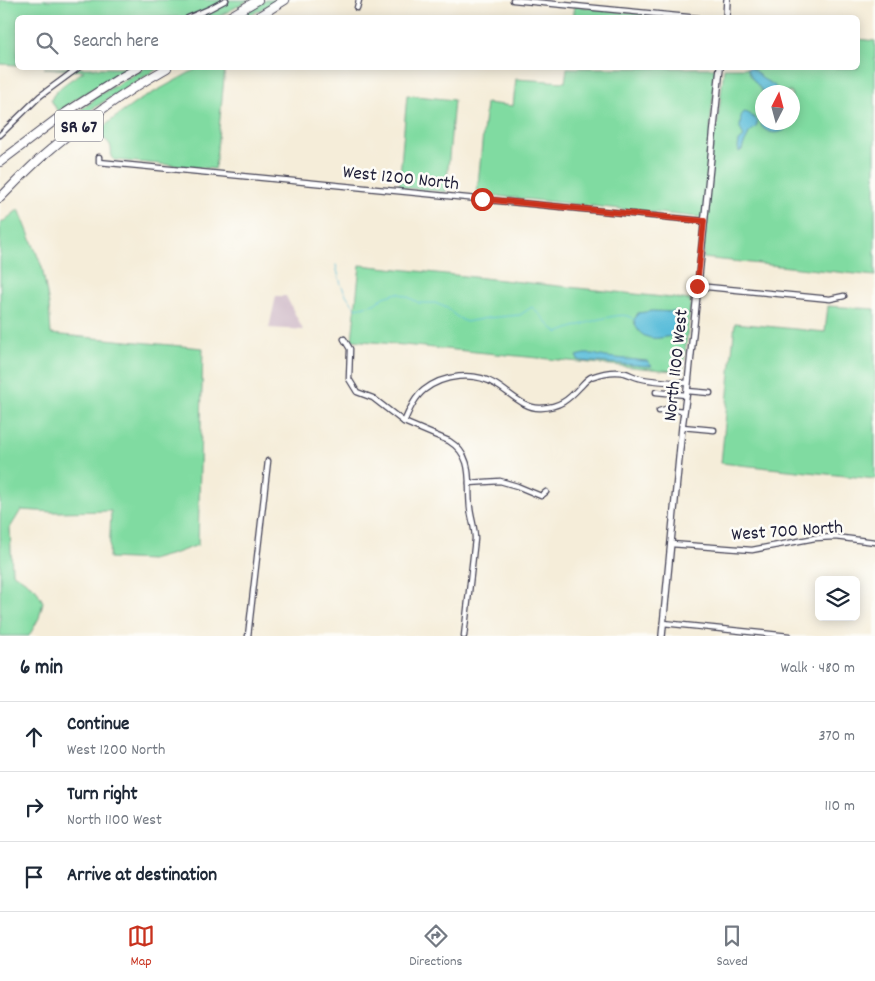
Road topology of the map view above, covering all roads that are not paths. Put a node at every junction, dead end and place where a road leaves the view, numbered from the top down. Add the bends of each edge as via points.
1 (226, 0) edge
2 (258, 0) edge
3 (285, 0) edge
4 (359, 0) edge
5 (513, 0) edge
6 (728, 0) edge
7 (357, 8) dead end
8 (195, 15) edge
9 (232, 15) edge
10 (261, 15) edge
11 (667, 15) edge
12 (726, 15) edge
13 (75, 70) edge
14 (134, 70) edge
15 (164, 70) edge
16 (720, 70) edge
17 (0, 135) edge
18 (99, 157) dead end
19 (0, 162) edge
20 (0, 198) edge
21 (704, 221) junction
22 (697, 286) junction
23 (844, 296) dead end
24 (344, 339) dead end
25 (688, 383) junction
26 (656, 392) dead end
27 (686, 393) junction
28 (710, 393) dead end
29 (659, 411) dead end
30 (684, 411) junction
31 (404, 422) junction
32 (682, 427) junction
33 (714, 430) dead end
34 (268, 461) dead end
35 (469, 483) junction
36 (546, 492) dead end
37 (875, 542) edge
38 (671, 544) junction
39 (663, 623) junction
40 (248, 636) edge
41 (464, 636) edge
42 (662, 636) edge
43 (789, 636) edge

1 - 8 street
2 - 9 highway
3 - 10 highway
4 - 7 street
5 - 11 street
6 - 12 street
13 - 17 street via 40,96
14 - 19 highway, SR 67 via 62,114
15 - 20 highway, SR 67 via 119,97 76,129
16 - 21 street, North 1100 West
18 - 21 street, West 1200 North via 99,162
21 - 22 street, North 1100 West
22 - 23 street via 830,299
22 - 25 street, North 1100 West
24 - 31 street via 350,349 349,379 357,392 373,398
25 - 27 street, North 1100 West
25 - 31 street via 609,372 589,378 561,404 539,408 528,406 482,378 454,377 440,380 423,391
26 - 27 street
27 - 28 street
27 - 30 street, North 1100 West
29 - 30 street
30 - 32 street, North 1100 West
31 - 35 street via 456,445 468,463
32 - 33 street
32 - 38 street, North 1100 West
34 - 40 street
35 - 36 street via 500,481 541,496
35 - 41 street via 475,539
37 - 38 street, West 700 North via 815,538 752,550
38 - 39 street, North 1100 West
39 - 42 street, North 1100 West
39 - 43 street

